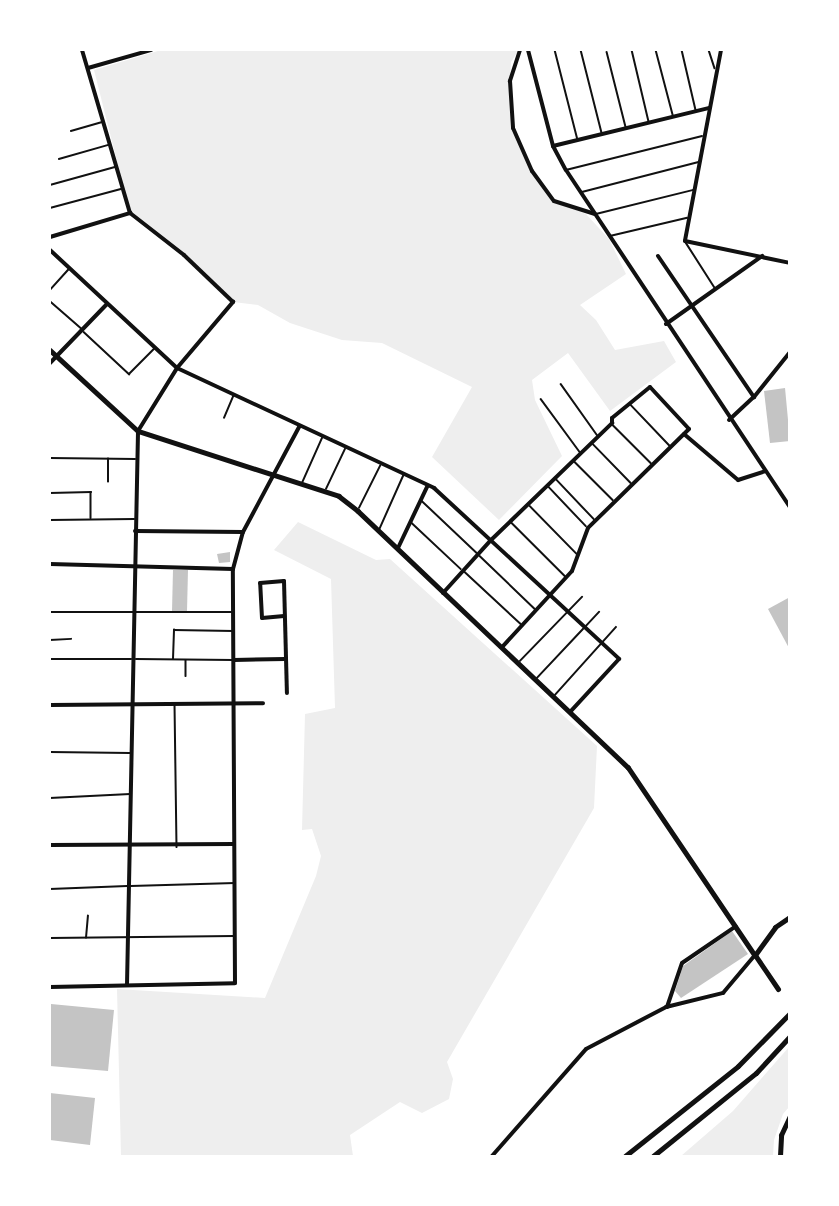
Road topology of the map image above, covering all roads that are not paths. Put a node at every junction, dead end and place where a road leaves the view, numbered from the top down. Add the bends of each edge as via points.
1 (82, 50) edge
2 (151, 50) edge
3 (520, 50) edge
4 (528, 50) edge
5 (555, 50) edge
6 (581, 50) edge
7 (632, 50) edge
8 (656, 50) edge
9 (682, 50) edge
10 (709, 50) edge
11 (721, 50) edge
12 (607, 52) dead end
13 (88, 68) junction
14 (715, 68) junction
15 (709, 108) junction
16 (696, 111) junction
17 (673, 116) junction
18 (104, 122) junction
19 (649, 122) junction
20 (627, 128) junction
21 (71, 131) dead end
22 (603, 134) junction
23 (702, 136) junction
24 (578, 140) junction
25 (109, 145) junction
26 (553, 146) junction
27 (58, 159) dead end
28 (699, 162) junction
29 (116, 167) junction
30 (566, 170) junction
31 (50, 185) edge
32 (122, 189) junction
33 (694, 190) junction
34 (581, 192) junction
35 (50, 207) edge
36 (130, 213) junction
37 (595, 214) junction
38 (688, 218) junction
39 (609, 236) junction
40 (50, 237) edge
41 (685, 241) junction
42 (50, 250) edge
43 (658, 256) dead end
44 (762, 256) junction
45 (789, 263) edge
46 (69, 269) junction
47 (50, 290) edge
48 (717, 290) junction
49 (50, 301) edge
50 (107, 304) junction
51 (692, 306) junction
52 (666, 324) junction
53 (83, 331) junction
54 (154, 349) junction
55 (50, 350) edge
56 (789, 352) edge
57 (55, 355) junction
58 (50, 363) edge
59 (177, 368) junction
60 (561, 384) dead end
61 (233, 397) junction
62 (754, 397) junction
63 (541, 399) dead end
64 (631, 405) junction
65 (224, 418) dead end
66 (729, 420) junction
67 (612, 423) junction
68 (299, 427) junction
69 (138, 431) junction
70 (684, 434) junction
71 (599, 436) junction
72 (322, 438) junction
73 (592, 442) junction
74 (671, 447) junction
75 (345, 449) junction
76 (581, 454) junction
77 (50, 458) edge
78 (108, 459) junction
79 (136, 459) junction
80 (573, 460) junction
81 (653, 464) junction
82 (380, 466) junction
83 (765, 471) junction
84 (403, 476) junction
85 (275, 478) junction
86 (555, 478) junction
87 (108, 482) dead end
88 (632, 484) junction
89 (301, 485) junction
90 (547, 486) junction
91 (427, 487) junction
92 (324, 492) junction
93 (50, 493) edge
94 (421, 500) junction
95 (614, 501) junction
96 (529, 504) junction
97 (789, 507) edge
98 (358, 511) junction
99 (92, 518) junction
100 (135, 519) junction
101 (50, 520) edge
102 (595, 520) junction
103 (410, 521) junction
104 (512, 522) junction
105 (588, 528) junction
106 (378, 530) junction
107 (135, 531) junction
108 (243, 532) junction
109 (490, 541) junction
110 (397, 549) junction
111 (478, 554) junction
112 (578, 555) junction
113 (50, 564) edge
114 (135, 566) junction
115 (233, 569) junction
116 (462, 570) junction
117 (566, 577) junction
118 (442, 594) junction
119 (548, 596) junction
120 (582, 597) dead end
121 (535, 609) junction
122 (50, 612) edge
123 (134, 612) junction
124 (234, 612) junction
125 (567, 612) junction
126 (599, 612) dead end
127 (284, 616) junction
128 (521, 625) junction
129 (616, 627) dead end
130 (585, 628) junction
131 (234, 631) junction
132 (70, 639) dead end
133 (50, 640) edge
134 (602, 643) junction
135 (503, 646) junction
136 (50, 658) edge
137 (133, 659) junction
138 (186, 659) junction
139 (285, 659) junction
140 (173, 660) junction
141 (234, 660) junction
142 (519, 663) junction
143 (186, 676) dead end
144 (536, 679) junction
145 (287, 693) dead end
146 (554, 696) junction
147 (234, 703) junction
148 (263, 703) dead end
149 (132, 704) junction
150 (175, 704) junction
151 (50, 705) edge
152 (571, 711) junction
153 (50, 752) edge
154 (131, 753) junction
155 (130, 794) junction
156 (50, 798) edge
157 (234, 844) junction
158 (50, 845) edge
159 (130, 846) junction
160 (177, 847) junction
161 (235, 883) junction
162 (129, 886) junction
163 (50, 889) edge
164 (88, 916) dead end
165 (789, 917) edge
166 (736, 926) junction
167 (235, 936) junction
168 (50, 938) edge
169 (86, 938) junction
170 (128, 938) junction
171 (755, 955) junction
172 (127, 985) junction
173 (50, 987) edge
174 (778, 988) dead end
175 (666, 1007) junction
176 (789, 1013) edge
177 (789, 1036) edge
178 (789, 1116) edge
179 (492, 1156) edge
180 (625, 1156) edge
181 (653, 1156) edge
182 (780, 1156) edge

1 - 13 street
2 - 13 street
3 - 37 street via 510,81 513,128 532,171 554,201
4 - 26 street
5 - 24 lane
6 - 22 lane
7 - 19 lane
8 - 17 lane
9 - 16 lane
10 - 14 lane
11 - 14 street
12 - 20 lane
13 - 18 street
14 - 15 street
15 - 16 street
15 - 23 street
16 - 17 street
17 - 19 street
18 - 21 lane
18 - 25 street
19 - 20 street
20 - 22 street
22 - 24 street
23 - 28 street
23 - 30 lane
24 - 26 street
25 - 27 lane
25 - 29 street
26 - 30 street
28 - 33 street
28 - 34 lane
29 - 31 lane
29 - 32 street
30 - 34 street
32 - 35 lane
32 - 36 street
33 - 37 lane
33 - 38 street
34 - 37 street
36 - 40 street
36 - 59 street via 184,255 233,302
37 - 39 street
38 - 39 lane
38 - 41 street
39 - 52 street
41 - 44 street
41 - 48 lane
42 - 46 street
43 - 51 street
44 - 45 street
44 - 48 street
46 - 47 lane
46 - 50 street
48 - 51 street
49 - 53 lane
50 - 53 street
50 - 54 street
51 - 52 street
51 - 62 street
52 - 66 street
53 - 54 lane via 129,374
53 - 57 street
54 - 59 street
55 - 57 street
56 - 62 street
57 - 58 street
57 - 69 street
59 - 61 street
59 - 69 street
60 - 71 lane
61 - 65 lane
61 - 68 street
62 - 66 street
63 - 76 lane
64 - 67 street via 612,418
64 - 70 street via 650,387 689,429
64 - 74 lane
66 - 83 street
67 - 71 street
67 - 81 lane
68 - 72 street
68 - 85 street
69 - 79 street
69 - 85 street
70 - 74 street
70 - 83 street via 738,480
71 - 73 street
72 - 75 street
72 - 89 lane
73 - 76 street
73 - 88 lane
74 - 81 street
75 - 82 street
75 - 92 lane
76 - 80 street
77 - 78 lane
78 - 79 lane
78 - 87 lane
79 - 100 street
80 - 86 street
80 - 95 lane
81 - 88 street
82 - 84 street
82 - 98 lane
83 - 97 street
84 - 91 street
84 - 106 lane
85 - 89 street
85 - 108 street via 256,504
86 - 90 street
86 - 102 lane
88 - 95 street
89 - 92 street
90 - 96 street
90 - 105 lane
91 - 94 street
91 - 109 street via 434,488
92 - 98 street via 339,496
93 - 99 lane via 91,492
94 - 103 street
94 - 111 lane
95 - 102 street
96 - 104 street
96 - 112 lane
98 - 106 street
99 - 100 lane
99 - 101 lane
100 - 107 street
102 - 105 street
103 - 110 street
103 - 116 lane
104 - 109 street
104 - 117 lane
105 - 112 street
106 - 110 street
107 - 108 street
107 - 114 street
108 - 115 street
109 - 111 street
109 - 119 street
110 - 118 street
111 - 116 street
111 - 121 lane
112 - 117 street
113 - 114 street
114 - 115 street
114 - 123 street
115 - 124 street
116 - 118 street
116 - 128 lane
117 - 119 street
118 - 135 street
119 - 121 street
119 - 125 street
120 - 125 lane
121 - 128 street
122 - 123 lane
123 - 124 lane
123 - 137 street
124 - 131 street
125 - 130 street
125 - 142 lane
126 - 130 lane
127 - 127 street via 284,581 260,583 262,618
127 - 139 street
128 - 135 street
129 - 134 lane
130 - 134 street
130 - 144 lane
131 - 140 lane via 174,630
131 - 141 street
132 - 133 lane
134 - 146 lane
134 - 152 street via 619,659
135 - 142 street
136 - 137 lane
137 - 140 lane
137 - 149 street
138 - 140 lane
138 - 141 lane
138 - 143 lane
139 - 141 street
139 - 145 street
141 - 147 street
142 - 144 street
144 - 146 street
146 - 152 street
147 - 148 street
147 - 150 street
147 - 157 street
149 - 150 street
149 - 151 street
149 - 154 street
150 - 160 lane
152 - 166 street via 628,767
153 - 154 lane
154 - 155 street
155 - 156 lane
155 - 159 street
157 - 160 street
157 - 161 street
158 - 159 street
159 - 160 street
159 - 162 street
161 - 162 lane
161 - 167 street
162 - 163 lane
162 - 170 street
164 - 169 lane
165 - 171 main road via 775,927
166 - 171 street
166 - 175 street via 682,963
167 - 170 lane
167 - 172 street via 236,983
168 - 169 lane
169 - 170 lane
170 - 172 street
171 - 174 main road
171 - 175 street via 723,993
172 - 173 street
175 - 179 street via 586,1049
176 - 180 main road via 738,1066
177 - 181 main road via 756,1073
178 - 182 main road via 781,1135

